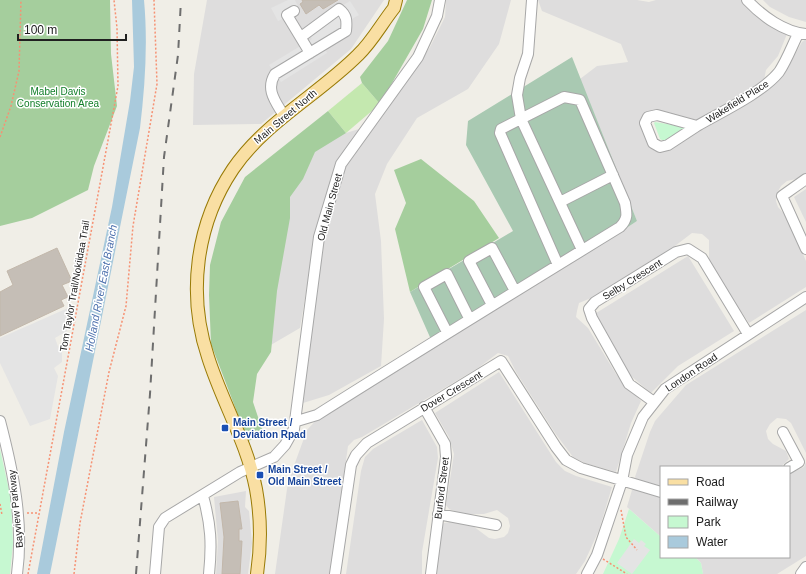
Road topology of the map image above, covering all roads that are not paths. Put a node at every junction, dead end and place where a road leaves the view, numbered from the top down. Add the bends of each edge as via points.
1 (396, 0) edge
2 (440, 0) edge
3 (532, 0) edge
4 (747, 0) edge
5 (294, 11) dead end
6 (802, 34) edge
7 (301, 37) junction
8 (310, 53) junction
9 (284, 116) junction
10 (521, 119) junction
11 (697, 126) junction
12 (613, 175) junction
13 (806, 179) edge
14 (560, 202) junction
15 (806, 249) edge
16 (582, 250) junction
17 (558, 265) junction
18 (515, 291) junction
19 (806, 297) edge
20 (492, 305) junction
21 (469, 318) junction
22 (447, 332) junction
23 (748, 334) junction
24 (654, 402) junction
25 (424, 407) junction
26 (0, 421) edge
27 (297, 421) junction
28 (783, 432) dead end
29 (250, 467) junction
30 (790, 467) edge
31 (622, 481) junction
32 (660, 492) edge
33 (203, 496) junction
34 (438, 514) junction
35 (496, 526) dead end
36 (806, 567) edge
37 (17, 574) edge
38 (155, 574) edge
39 (209, 574) edge
40 (257, 574) edge
41 (335, 574) edge
42 (431, 574) edge
43 (587, 574) edge
44 (801, 574) edge

1 - 9 main road, Main Street North via 394,8 359,54
2 - 27 street, Old Main Street via 437,16 418,57 341,164 319,237
3 - 10 street via 528,54 517,95
4 - 6 street via 767,18
5 - 7 street via 287,15
6 - 11 street, Wakefield Place via 772,79
7 - 8 street
7 - 8 street via 339,9 343,12 347,21 346,31
8 - 9 street via 275,74 271,80 270,92
9 - 29 main road, Main Street North via 253,142 220,190 209,213 197,267 197,317 208,357 240,435
10 - 12 street via 564,97 580,100
10 - 14 street
10 - 17 street via 501,129 500,133
11 - 11 street, Wakefield Place via 657,115 648,117 645,123 653,143 660,147 668,145
12 - 14 street
12 - 16 street via 625,204 627,221
13 - 15 street via 782,196
14 - 16 street
16 - 17 street
17 - 18 street
18 - 20 street
18 - 20 street via 492,248 469,261
19 - 23 street, London Road
20 - 21 street
21 - 22 street
21 - 22 street via 448,274 424,287
22 - 27 street via 318,415
23 - 24 street, London Road via 665,389
23 - 24 street, Selby Crescent via 702,258 688,249 676,252 595,302 589,309 592,318 629,384
24 - 31 street, London Road via 643,417 627,455
25 - 31 street, Dover Crescent via 501,361 563,457 581,468
25 - 34 street, Burford Street via 445,444 446,457
25 - 41 street, Dover Crescent via 367,443 356,454 351,465
26 - 37 street, Bayview Parkway via 9,457 17,513
27 - 29 street, Old Main Street via 285,445 274,457
28 - 30 street via 799,462
29 - 33 street, Old Main Street
29 - 40 main road, Main Street North via 256,489 260,541
31 - 32 street
31 - 43 street, London Road via 597,555
33 - 38 street, Old Main Street via 165,518 159,527
33 - 39 street via 210,518 212,537
34 - 35 street
34 - 42 street, Burford Street
36 - 44 street

